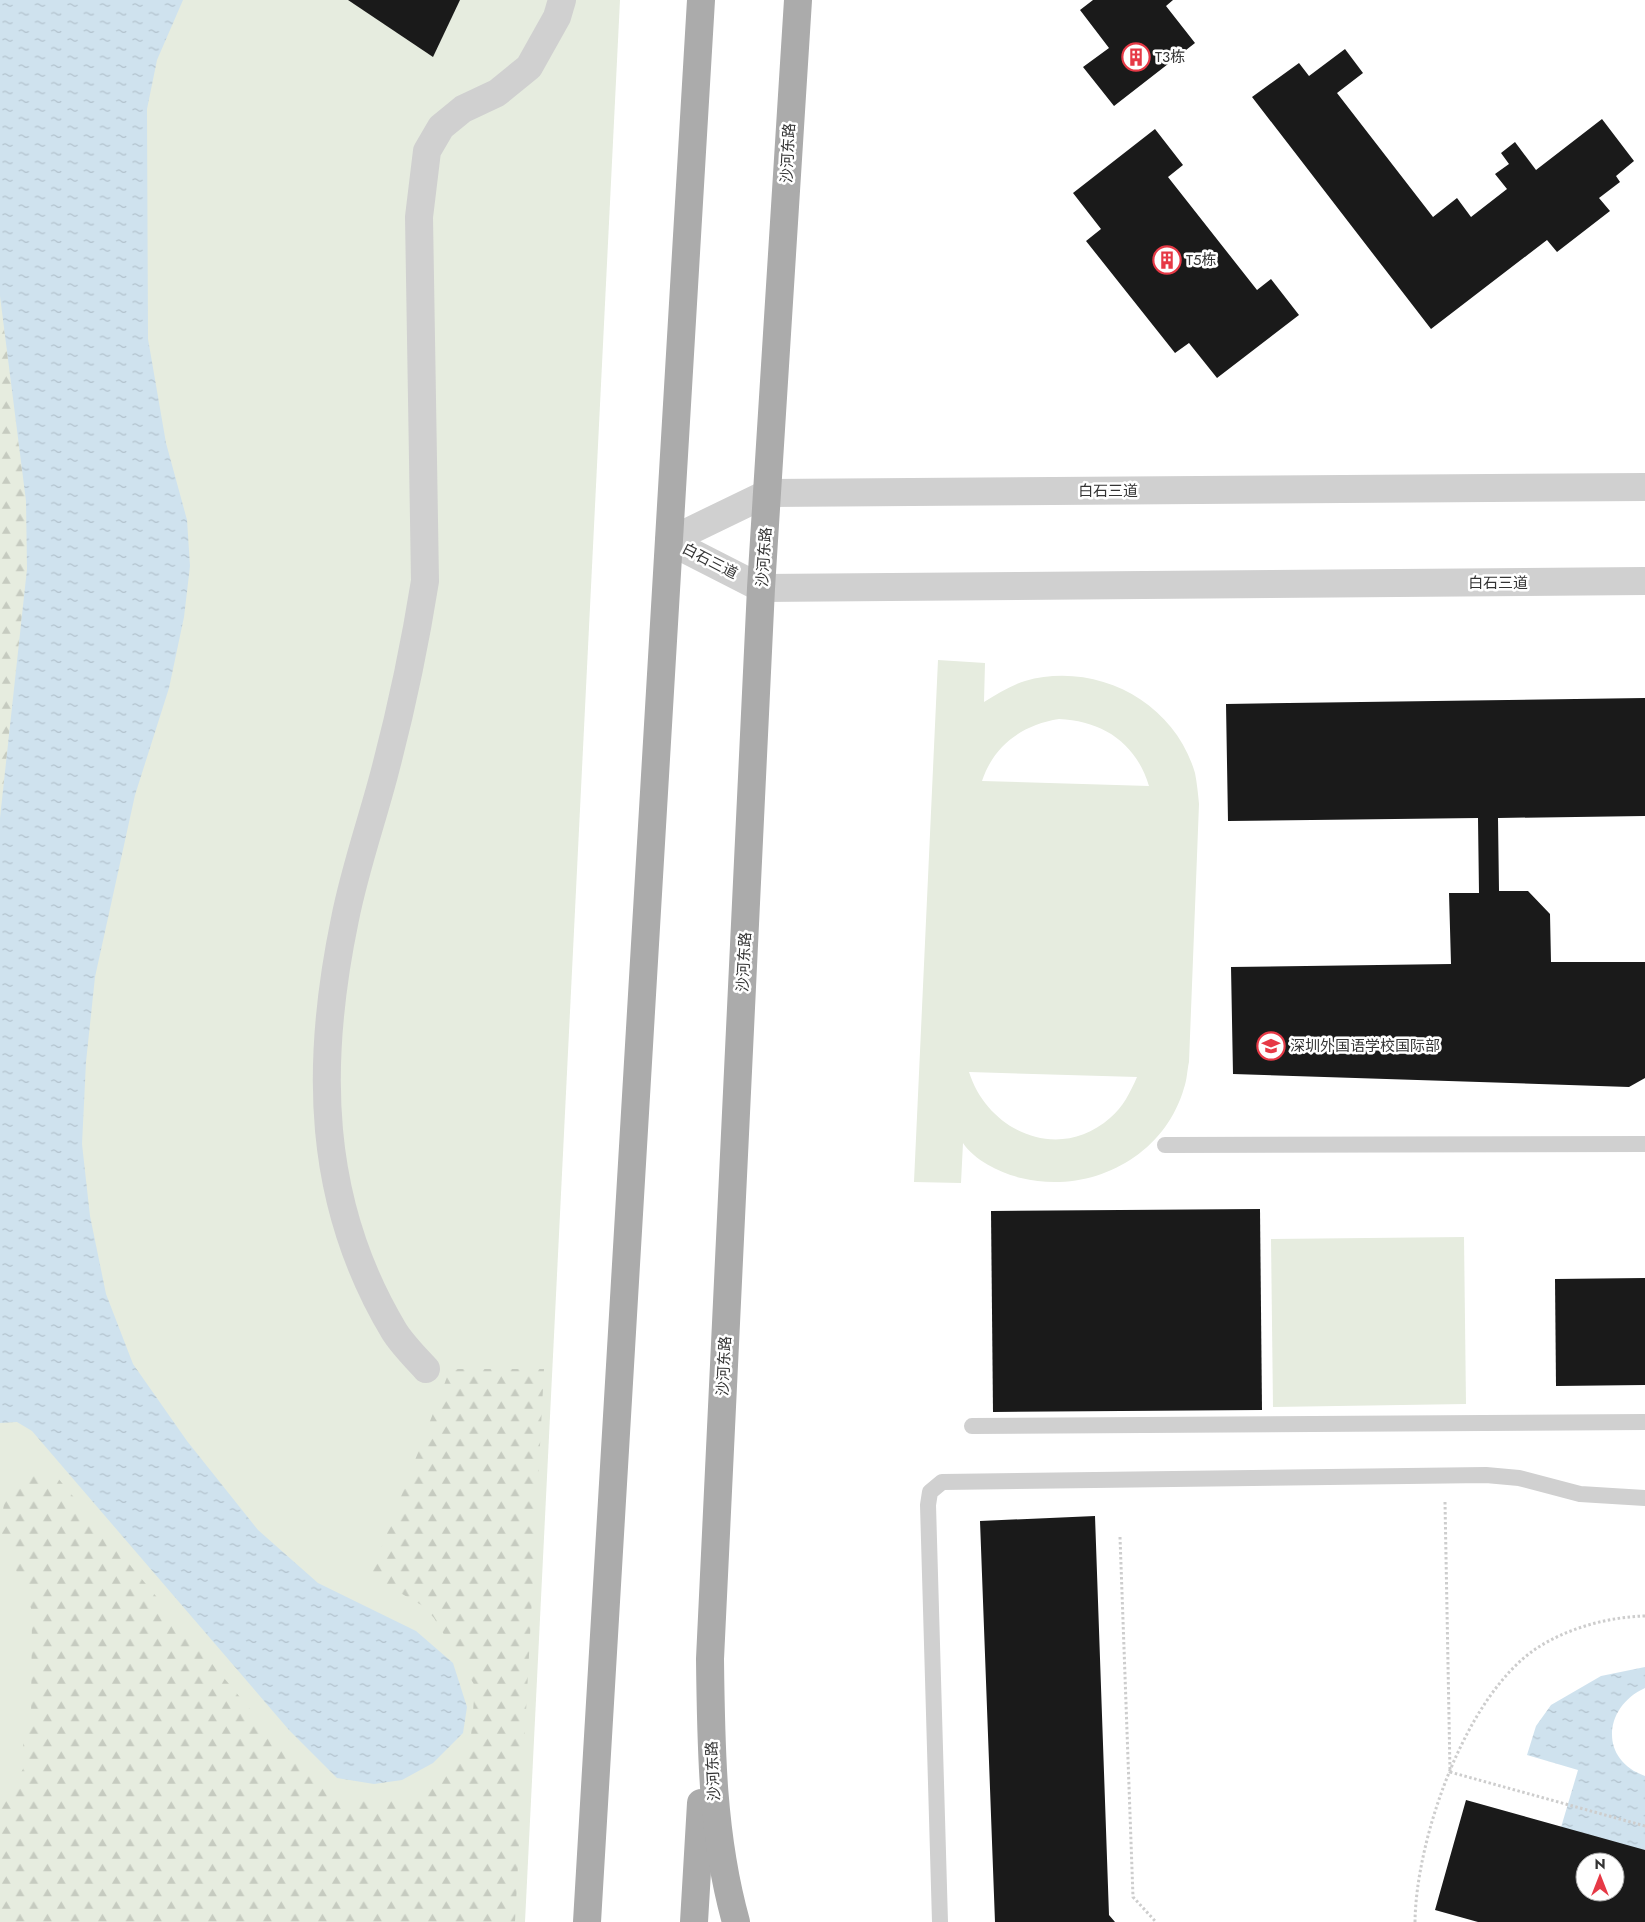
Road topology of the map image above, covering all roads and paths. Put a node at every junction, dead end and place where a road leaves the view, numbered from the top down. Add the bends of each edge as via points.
1 (562, 0) edge
2 (701, 0) edge
3 (798, 0) edge
4 (1645, 487) edge
5 (768, 493) junction
6 (670, 541) junction
7 (1645, 582) edge
8 (761, 588) junction
9 (1645, 1144) edge
10 (1165, 1145) dead end
11 (426, 1369) dead end
12 (1645, 1422) edge
13 (972, 1426) dead end
14 (1444, 1476) junction
15 (1645, 1498) edge
16 (1120, 1537) dead end
17 (1645, 1616) edge
18 (710, 1659) junction
19 (598, 1738) junction
20 (1450, 1772) junction
21 (1645, 1826) edge
22 (587, 1922) edge
23 (604, 1922) edge
24 (694, 1922) edge
25 (736, 1922) edge
26 (940, 1922) edge
27 (1156, 1922) edge
28 (1415, 1922) edge

1 - 11 street via 557,17 529,67 497,93 462,109 440,127 427,151 418,216 425,581 386,767 345,918 327,1046 328,1137 354,1250 395,1332
2 - 6 main road
3 - 5 main road, 沙河东路
4 - 5 street, 白石三道
5 - 6 street, 白石三道
5 - 8 main road, 沙河东路
6 - 8 street, 白石三道
6 - 19 main road
7 - 8 street, 白石三道
8 - 18 main road, 沙河东路
9 - 10 lane
12 - 13 lane
14 - 15 lane via 1519,1478 1580,1494
14 - 20 path
14 - 26 lane via 957,1480 942,1482 930,1492
16 - 27 path via 1133,1897
17 - 20 path via 1629,1616 1581,1627 1537,1648 1511,1671 1479,1712
18 - 24 main road
18 - 25 main road, 沙河东路 via 716,1821 727,1890
19 - 22 main road
19 - 23 main road
20 - 21 path
20 - 28 path via 1434,1814 1422,1865

